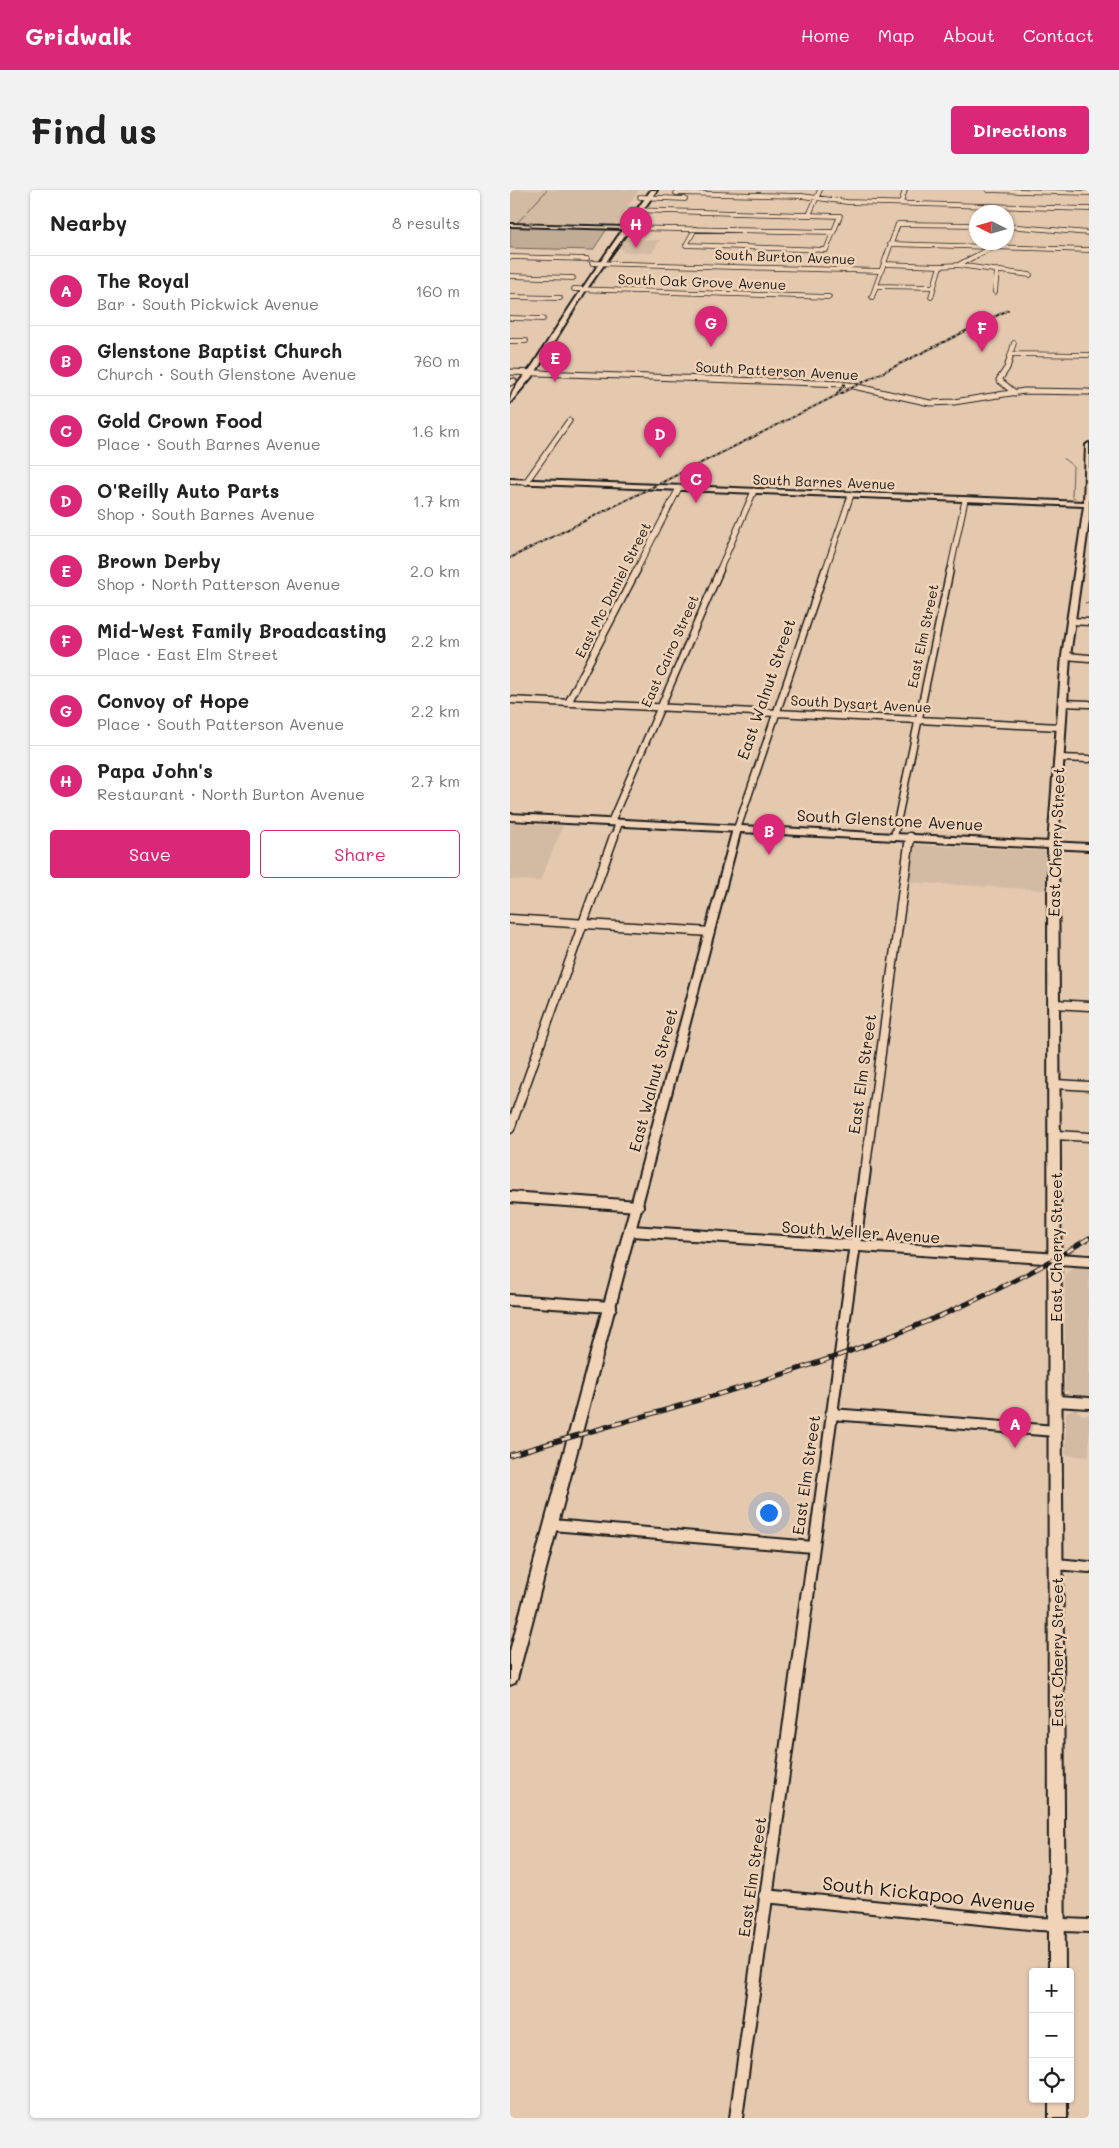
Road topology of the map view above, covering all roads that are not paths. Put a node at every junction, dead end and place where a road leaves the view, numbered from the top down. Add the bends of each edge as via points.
1 (646, 190) edge
2 (654, 190) edge
3 (820, 190) edge
4 (905, 190) edge
5 (988, 190) edge
6 (676, 193) dead end
7 (1089, 193) edge
8 (640, 197) junction
9 (649, 198) junction
10 (817, 198) junction
11 (716, 200) dead end
12 (901, 203) junction
13 (1089, 209) edge
14 (632, 210) junction
15 (639, 210) junction
16 (702, 212) joint
17 (809, 215) junction
18 (510, 225) edge
19 (969, 225) edge
20 (1014, 227) edge
21 (618, 228) junction
22 (626, 228) junction
23 (695, 229) junction
24 (833, 232) junction
25 (1089, 233) edge
26 (890, 244) junction
27 (686, 245) joint
28 (969, 247) edge
29 (778, 248) joint
30 (1014, 248) edge
31 (988, 250) edge
32 (1089, 250) edge
33 (510, 257) edge
34 (590, 261) junction
35 (601, 263) junction
36 (884, 264) junction
37 (958, 265) junction
38 (940, 266) junction
39 (997, 270) junction
40 (881, 271) junction
41 (1030, 275) dead end
42 (510, 276) edge
43 (573, 278) dead end
44 (876, 286) junction
45 (934, 288) junction
46 (574, 290) junction
47 (583, 290) junction
48 (996, 292) dead end
49 (510, 297) edge
50 (872, 297) dead end
51 (931, 297) dead end
52 (560, 298) dead end
53 (829, 298) dead end
54 (563, 306) dead end
55 (510, 318) edge
56 (543, 319) dead end
57 (510, 341) edge
58 (526, 341) dead end
59 (1014, 343) dead end
60 (1012, 354) junction
61 (1089, 354) edge
62 (526, 364) dead end
63 (510, 372) edge
64 (521, 372) junction
65 (531, 373) junction
66 (511, 384) edge
67 (1089, 392) edge
68 (1015, 393) junction
69 (510, 401) edge
70 (569, 421) dead end
71 (1089, 445) edge
72 (1089, 450) edge
73 (510, 481) edge
74 (526, 482) junction
75 (680, 488) junction
76 (754, 491) junction
77 (851, 495) junction
78 (965, 500) junction
79 (1087, 504) edge
80 (1070, 621) junction
81 (1089, 622) edge
82 (1066, 656) junction
83 (1089, 658) edge
84 (510, 700) edge
85 (1062, 702) junction
86 (568, 703) junction
87 (1089, 704) edge
88 (659, 707) junction
89 (776, 713) junction
90 (920, 720) junction
91 (1060, 727) junction
92 (1059, 758) junction
93 (1089, 759) edge
94 (510, 817) edge
95 (615, 822) junction
96 (737, 829) junction
97 (894, 837) junction
98 (910, 838) junction
99 (1054, 845) junction
100 (1089, 847) edge
101 (510, 919) edge
102 (584, 923) junction
103 (710, 932) junction
104 (1054, 1004) junction
105 (1089, 1006) edge
106 (1056, 1084) junction
107 (1089, 1086) edge
108 (510, 1130) edge
109 (1056, 1135) junction
110 (1089, 1137) edge
111 (510, 1197) edge
112 (638, 1206) junction
113 (631, 1231) junction
114 (855, 1246) junction
115 (1056, 1259) junction
116 (1089, 1261) edge
117 (510, 1300) edge
118 (610, 1307) junction
119 (1056, 1400) junction
120 (1089, 1403) edge
121 (831, 1414) junction
122 (1056, 1431) junction
123 (552, 1525) junction
124 (812, 1547) junction
125 (1056, 1564) junction
126 (1089, 1567) edge
127 (510, 1679) edge
128 (766, 1896) junction
129 (1057, 1924) junction
130 (1089, 1926) edge
131 (1057, 1968) edge
132 (1058, 2103) edge
133 (736, 2118) edge
134 (1058, 2118) edge

1 - 8 main road
2 - 9 main road
3 - 10 street
4 - 12 street
5 - 7 street
6 - 10 street
8 - 9 street
8 - 14 main road
9 - 11 street
9 - 15 main road
10 - 12 street
10 - 17 street
12 - 13 street
14 - 15 street
14 - 21 main road
15 - 16 street
15 - 22 main road
16 - 17 street
17 - 24 street via 840,216
18 - 21 street
19 - 26 street via 905,223 896,226
20 - 25 street
21 - 22 street
21 - 34 main road
22 - 23 street
22 - 35 main road
23 - 24 street
23 - 27 street
24 - 29 street via 826,250
26 - 28 street
26 - 36 street
27 - 29 street
30 - 32 street
31 - 37 street
33 - 34 street, South Burton Avenue
34 - 35 street, South Burton Avenue
34 - 46 main road
35 - 40 street, South Burton Avenue
35 - 47 main road
36 - 38 street
36 - 40 street
37 - 38 street
37 - 39 street
38 - 45 street
39 - 41 street
39 - 48 street
40 - 44 street
42 - 43 street
44 - 45 street
44 - 50 street
45 - 51 street
46 - 47 street, South Oak Grove Avenue
46 - 54 main road
47 - 53 street, South Oak Grove Avenue
47 - 65 main road
49 - 52 street
55 - 56 street
57 - 58 street
59 - 60 street
60 - 61 street
60 - 68 street via 1008,368 999,380
62 - 64 main road
63 - 64 street, South Patterson Avenue
64 - 65 street, South Patterson Avenue
64 - 66 main road
65 - 68 street, South Patterson Avenue via 857,385 928,403 963,402
65 - 69 main road
67 - 68 street, South Patterson Avenue
70 - 74 street
71 - 72 street, East Cherry Street
72 - 79 street, East Cherry Street
73 - 74 street, South Barnes Avenue
74 - 75 street, South Barnes Avenue
75 - 76 street, South Barnes Avenue
75 - 86 street, East Mc Daniel Street
76 - 77 street, South Barnes Avenue
76 - 88 street, East Cairo Street
77 - 78 street, South Barnes Avenue
77 - 89 street, East Walnut Street
78 - 79 street, South Barnes Avenue
78 - 90 street, East Elm Street
79 - 80 street, East Cherry Street
80 - 81 street
80 - 82 street, East Cherry Street
82 - 83 street
82 - 85 street, East Cherry Street
84 - 86 street, South Dysart Avenue
85 - 87 street
85 - 91 street, East Cherry Street
86 - 88 street, South Dysart Avenue
88 - 89 street, South Dysart Avenue
88 - 95 street, East Cairo Street
89 - 90 street, South Dysart Avenue
89 - 96 street, East Walnut Street
90 - 91 street, South Dysart Avenue
90 - 97 street, East Elm Street
91 - 92 street, East Cherry Street
92 - 93 street
92 - 99 street, East Cherry Street
94 - 95 main road, South Glenstone Avenue
95 - 96 main road, South Glenstone Avenue
95 - 102 street, East Cairo Street
96 - 97 main road, South Glenstone Avenue
96 - 103 street, East Walnut Street
97 - 98 main road, South Glenstone Avenue
98 - 99 main road, South Glenstone Avenue
98 - 114 street, East Elm Street
99 - 100 main road, South Glenstone Avenue
99 - 104 street, East Cherry Street
101 - 102 street
102 - 103 street
102 - 108 street, East Cairo Street
103 - 112 street, East Walnut Street
104 - 105 street
104 - 106 street, East Cherry Street
106 - 107 street
106 - 109 street, East Cherry Street
109 - 110 street
109 - 115 street, East Cherry Street
111 - 112 street
112 - 113 street, East Walnut Street
113 - 114 street, South Weller Avenue
113 - 118 street, East Walnut Street
114 - 115 street, South Weller Avenue
114 - 121 street, East Elm Street
115 - 116 street, South Weller Avenue
115 - 119 street, East Cherry Street
117 - 118 street
118 - 123 street, East Walnut Street
119 - 120 street
119 - 122 street, East Cherry Street
121 - 122 street
121 - 124 street, East Elm Street
122 - 125 street, East Cherry Street
123 - 124 street
123 - 127 street, East Walnut Street
124 - 128 street, East Elm Street
125 - 126 street
125 - 129 street, East Cherry Street
128 - 129 street, South Kickapoo Avenue
128 - 133 street, East Elm Street
129 - 130 street, South Kickapoo Avenue
129 - 131 street, East Cherry Street
132 - 134 street

